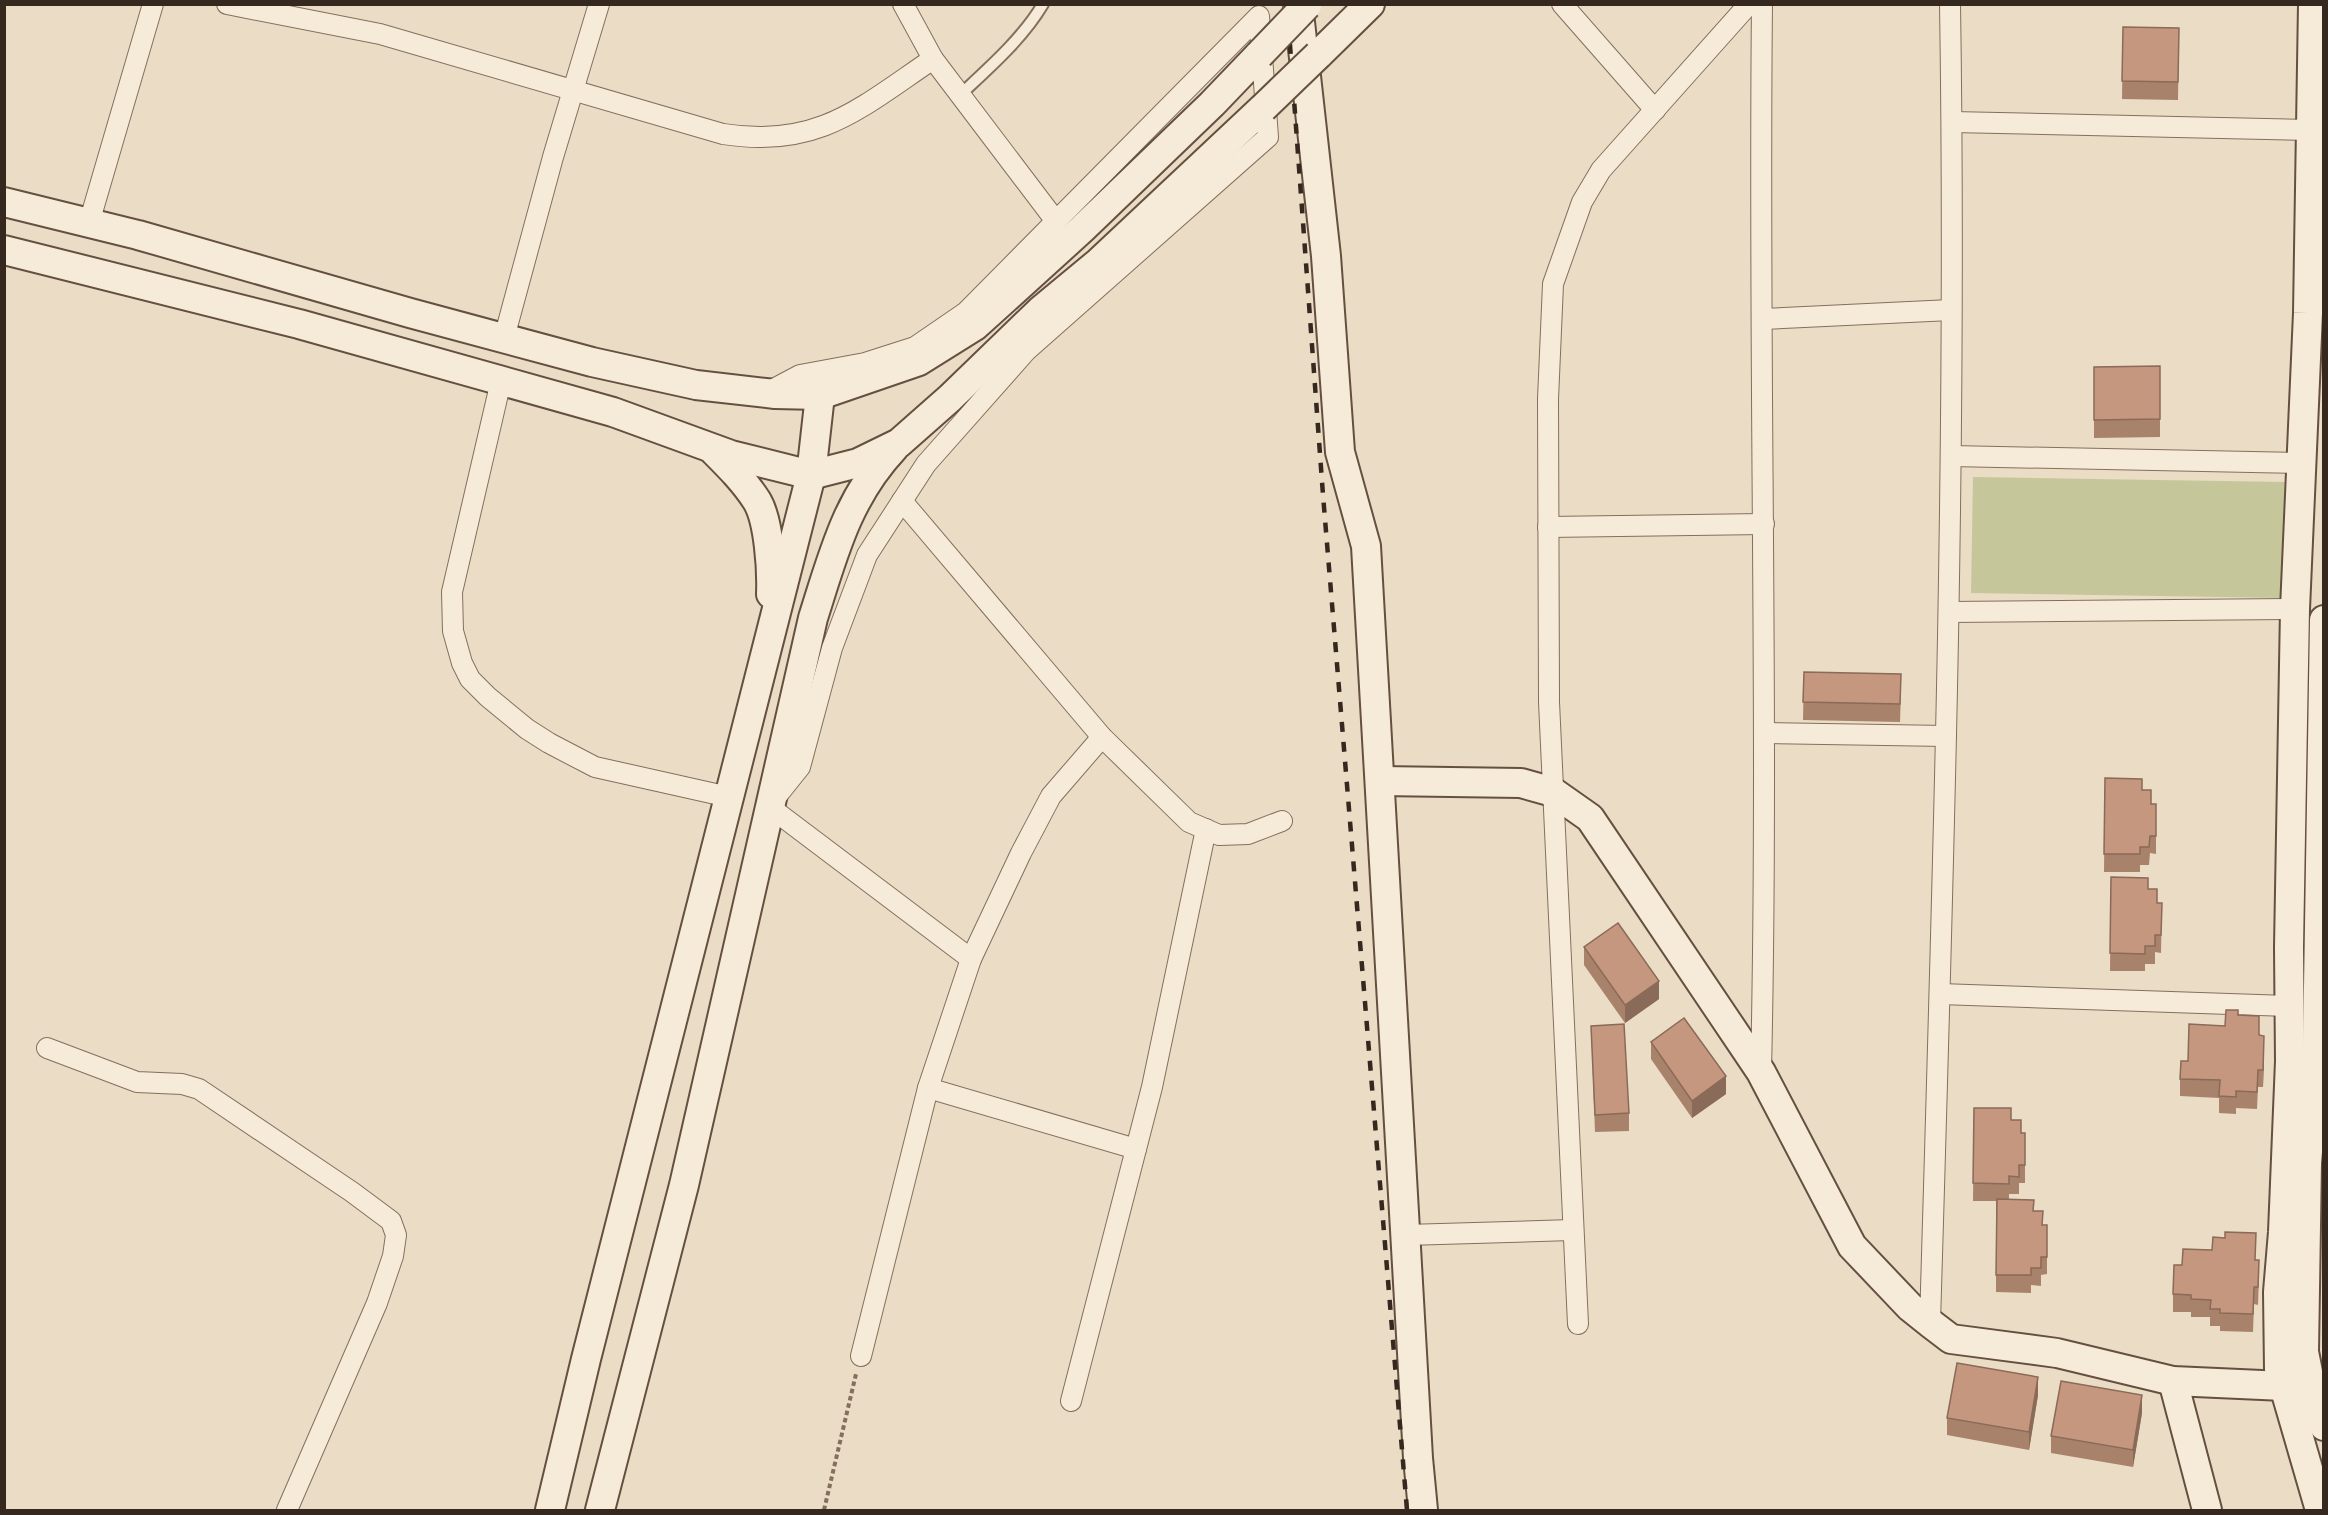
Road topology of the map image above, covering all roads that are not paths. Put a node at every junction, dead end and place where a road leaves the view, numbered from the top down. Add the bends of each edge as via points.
1 (153, 4) edge
2 (226, 4) edge
3 (599, 4) edge
4 (903, 4) edge
5 (1043, 4) edge
6 (1298, 4) edge
7 (1370, 4) edge
8 (1562, 4) edge
9 (1749, 4) edge
10 (1762, 4) edge
11 (1950, 4) edge
12 (2313, 4) edge
13 (1307, 5) edge
14 (933, 59) junction
15 (573, 91) junction
16 (961, 94) junction
17 (1655, 110) junction
18 (1952, 122) junction
19 (2310, 130) junction
20 (4, 202) edge
21 (1055, 220) junction
22 (89, 223) junction
23 (4, 250) edge
24 (1951, 310) junction
25 (1763, 319) junction
26 (504, 338) junction
27 (501, 381) junction
28 (767, 393) junction
29 (820, 395) junction
30 (899, 443) junction
31 (710, 447) junction
32 (1951, 456) junction
33 (2302, 463) junction
34 (811, 474) junction
35 (902, 501) junction
36 (1764, 524) junction
37 (1548, 527) junction
38 (2295, 609) junction
39 (1948, 612) junction
40 (2324, 620) edge
41 (771, 633) junction
42 (2322, 727) edge
43 (1765, 733) junction
44 (1946, 736) junction
45 (1102, 737) junction
46 (1380, 782) junction
47 (1553, 792) junction
48 (729, 797) junction
49 (772, 805) junction
50 (1282, 821) dead end
51 (1206, 829) junction
52 (971, 959) junction
53 (1940, 994) junction
54 (2290, 1006) junction
55 (47, 1048) dead end
56 (1761, 1071) junction
57 (928, 1088) junction
58 (1136, 1149) junction
59 (1572, 1230) junction
60 (1406, 1235) junction
61 (1930, 1323) junction
62 (1578, 1324) dead end
63 (861, 1356) road end
64 (2173, 1381) junction
65 (2297, 1384) junction
66 (1071, 1401) dead end
67 (2323, 1423) edge
68 (287, 1510) edge
69 (550, 1510) edge
70 (600, 1510) edge
71 (1423, 1510) edge
72 (2207, 1510) edge
73 (2320, 1510) edge

1 - 22 street
2 - 15 street via 380,34
3 - 15 street
4 - 14 street
5 - 16 lane via 1035,18
6 - 46 main road via 1326,256 1340,452 1366,546
7 - 30 main road, bridge via 1098,262
8 - 17 street
9 - 17 street
10 - 25 street
11 - 18 street
12 - 19 main road
13 - 29 main road, bridge via 1212,104 975,326 919,361
14 - 15 street via 844,118 782,137 723,134
14 - 16 street
15 - 26 street
16 - 21 street
17 - 37 street via 1602,170 1582,202 1553,284
18 - 19 street
18 - 24 street
19 - 33 main road
20 - 22 main road
21 - 28 street via 966,312 915,347 865,363 800,375
21 - 35 street via 1259,16 1268,137 1026,351 926,464
22 - 26 main road
23 - 27 main road via 298,324
24 - 25 street
24 - 32 street
25 - 36 street
26 - 28 main road via 696,385
27 - 31 main road via 613,412
27 - 48 street via 452,592 453,631 470,679 527,729 595,767
28 - 29 main road
29 - 34 main road
30 - 34 main road via 858,463
30 - 49 main road via 859,493 837,542 813,618
31 - 34 main road
31 - 41 main road via 738,475 758,503 768,540
32 - 33 street
32 - 39 street
33 - 38 main road
34 - 41 main road
35 - 45 street
35 - 49 street via 867,555 832,648 800,767
36 - 37 street
36 - 43 street
37 - 47 street
38 - 39 street
38 - 54 main road
39 - 44 street
40 - 42 main road
41 - 48 main road
42 - 65 main road via 2317,1049 2307,1163 2304,1352
43 - 44 street
43 - 56 street
44 - 53 street
45 - 51 street via 1189,822
45 - 52 street via 1051,796
46 - 47 main road via 1521,783
46 - 60 main road
47 - 56 main road via 1590,818
47 - 59 street
48 - 49 main road
48 - 69 main road
49 - 52 street
49 - 70 main road via 684,1185
50 - 51 street via 1248,834 1219,835
51 - 58 street
52 - 57 street
53 - 54 street
53 - 61 street
54 - 65 main road via 2278,1369
55 - 68 street via 137,1082 182,1084 199,1089 391,1221 396,1235 393,1256 377,1303
56 - 61 main road via 1852,1246
57 - 58 street
57 - 63 street
58 - 66 street
59 - 60 street
59 - 62 street
60 - 71 main road
61 - 64 main road via 1951,1339 2056,1353
64 - 65 main road
64 - 72 main road
65 - 67 main road
65 - 73 main road

